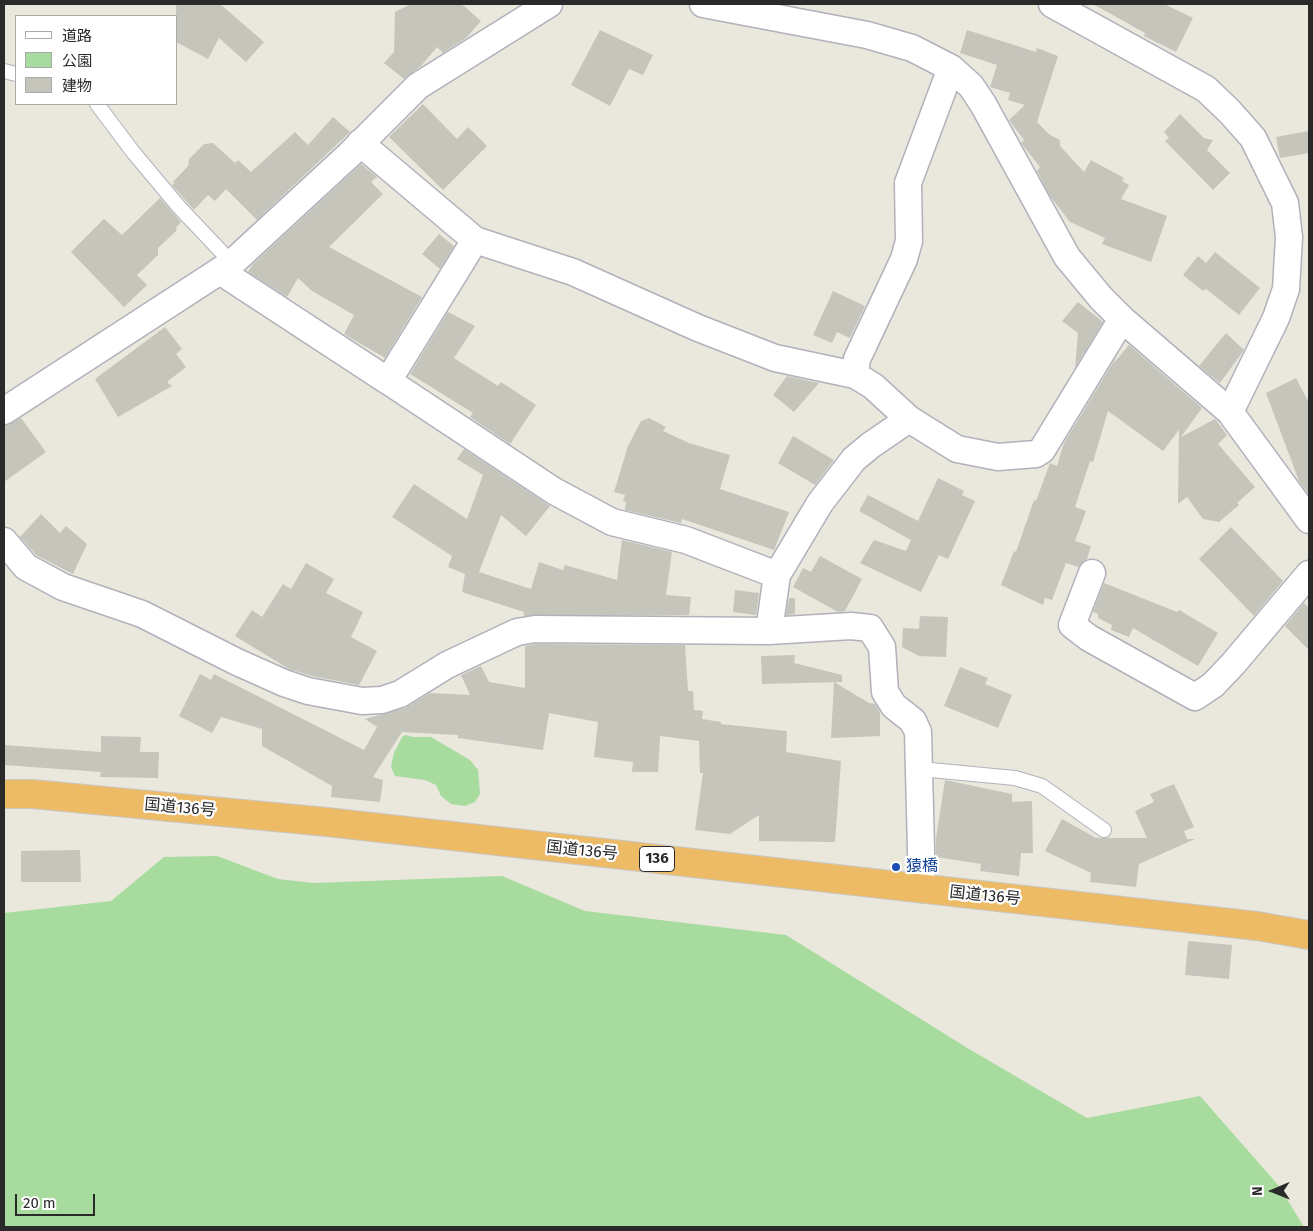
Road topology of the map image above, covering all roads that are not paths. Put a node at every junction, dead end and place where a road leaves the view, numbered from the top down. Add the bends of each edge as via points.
1 (549, 4) edge
2 (704, 4) edge
3 (1052, 4) edge
4 (951, 68) junction
5 (98, 105) edge
6 (360, 143) junction
7 (475, 240) junction
8 (226, 267) junction
9 (1122, 319) junction
10 (856, 375) junction
11 (388, 381) junction
12 (4, 410) edge
13 (1230, 412) junction
14 (909, 419) junction
15 (1309, 520) edge
16 (4, 541) edge
17 (1092, 572) dead end
18 (1309, 574) edge
19 (777, 575) junction
20 (769, 631) junction
21 (920, 769) junction
22 (4, 794) edge
23 (1104, 830) dead end
24 (922, 889) junction
25 (1309, 934) edge

1 - 6 street via 418,86
2 - 4 street via 867,35 912,48
3 - 13 street via 1206,89 1252,138 1285,204 1289,237 1286,289 1276,318
4 - 9 street via 971,86 983,104 1067,257
4 - 10 street via 908,183 909,241 904,259 857,359
5 - 8 lane
6 - 7 street
6 - 8 street
7 - 10 street via 573,272 698,328 775,358
7 - 11 street
8 - 11 street
8 - 12 street
9 - 13 street
9 - 14 street via 1042,450 1036,454 998,456 963,451
10 - 14 street
11 - 19 street via 554,491 612,522 686,540
13 - 15 street
14 - 19 street via 854,459 820,503
16 - 20 street via 26,567 62,587 142,614 284,683 308,692 362,702 400,694 447,664 517,632 535,629
17 - 18 street via 1072,625 1089,638 1195,697 1213,685 1233,664
19 - 20 street
20 - 21 street via 850,626 870,628 882,647 885,692 894,706 917,726
21 - 23 lane via 1015,778 1042,786
21 - 24 street
22 - 24 highway, 国道136号 / 136 via 327,822
24 - 25 highway, 国道136号 / 136

